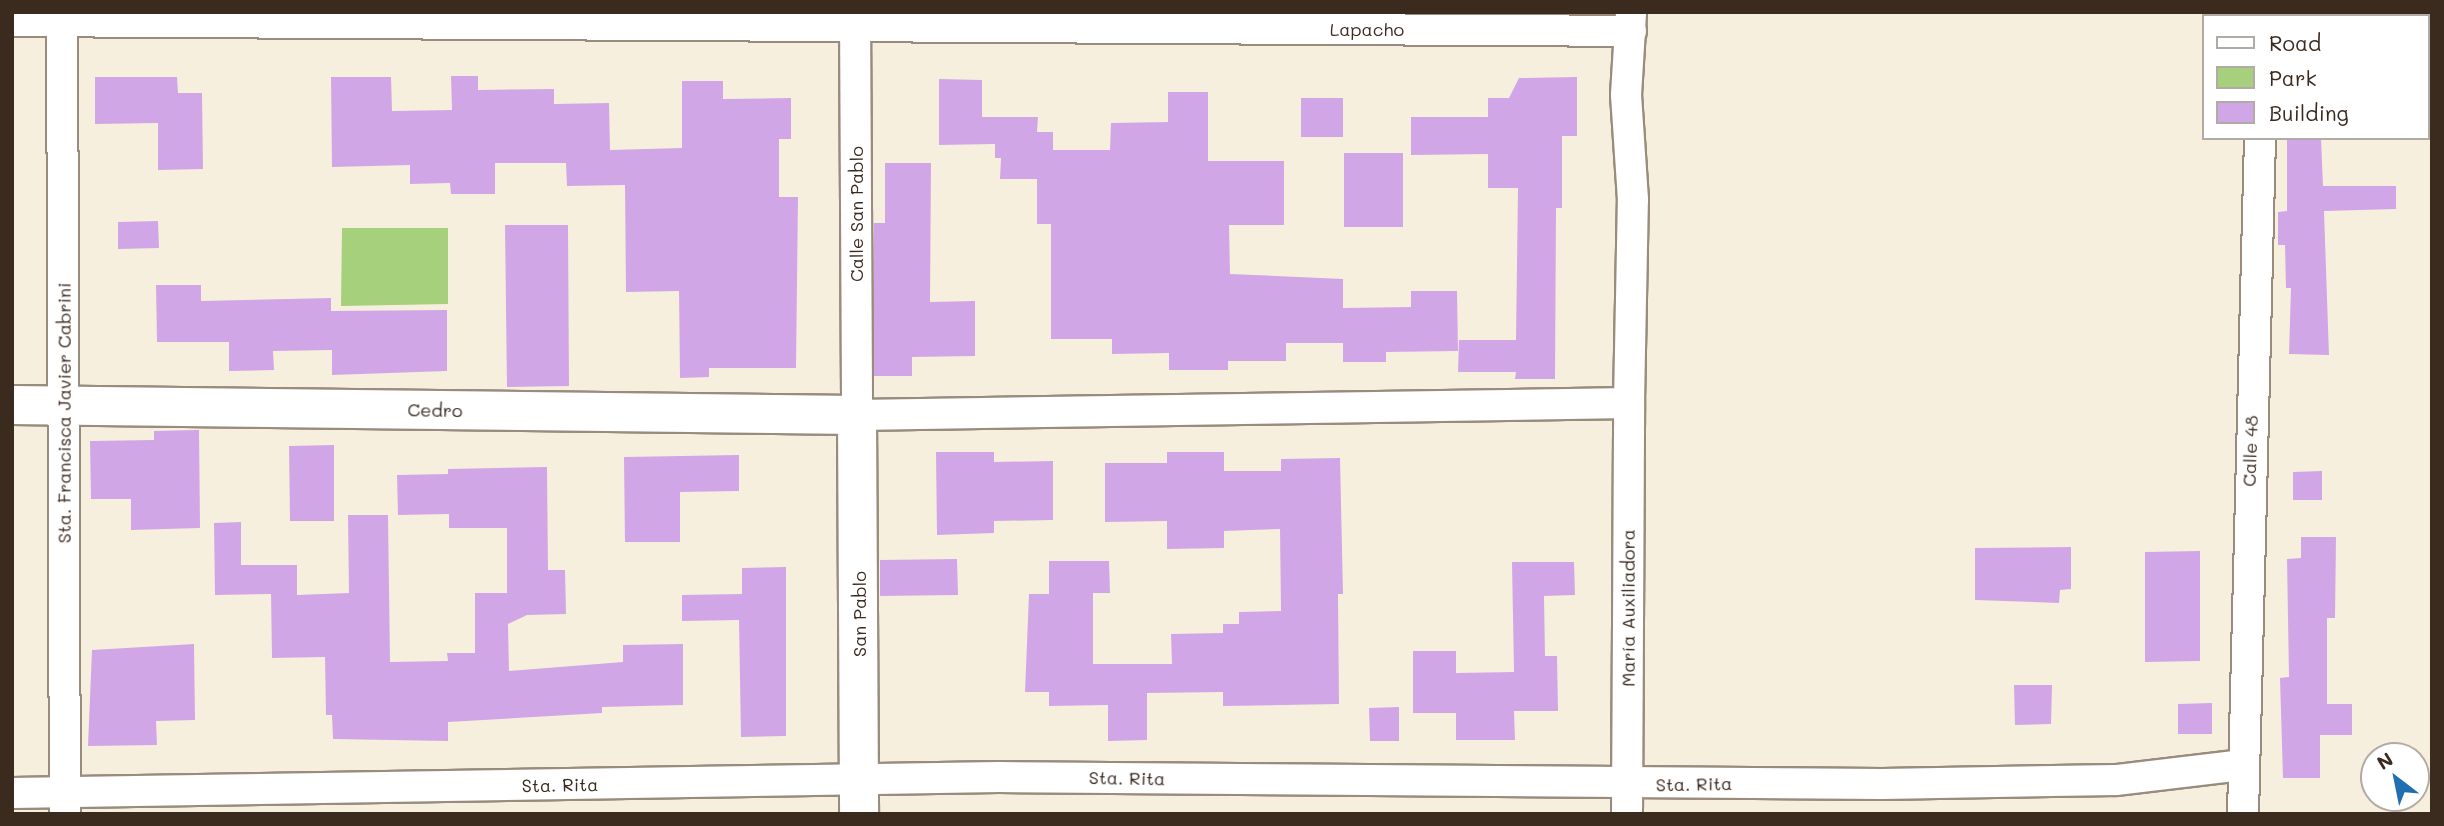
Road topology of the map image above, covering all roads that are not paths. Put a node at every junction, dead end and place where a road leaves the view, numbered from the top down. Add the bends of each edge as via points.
1 (62, 16) edge
2 (855, 19) edge
3 (12, 21) edge
4 (1631, 22) edge
5 (2260, 140) edge
6 (1629, 403) junction
7 (12, 405) edge
8 (64, 405) junction
9 (857, 415) junction
10 (2241, 765) junction
11 (12, 793) edge
12 (859, 797) edge
13 (1628, 799) edge
14 (65, 804) edge
15 (2242, 814) edge

1 - 2 street, Lapacho
1 - 3 street, Lapacho
1 - 8 street, Sta. Francisca Javier Cabrini
2 - 4 street, Lapacho
2 - 9 street, Calle San Pablo
4 - 6 street, María Auxiliadora via 1626,95 1633,200
5 - 10 street, Calle 48
6 - 9 street
6 - 13 street, María Auxiliadora
7 - 8 street, Cedro
8 - 9 street, Cedro
8 - 14 street, Sta. Francisca Javier Cabrini
9 - 12 street, San Pablo
10 - 13 street, Sta. Rita via 2116,780
10 - 15 street, Calle 48
11 - 14 street, Sta. Rita
12 - 13 street, Sta. Rita via 999,777
12 - 14 street, Sta. Rita

